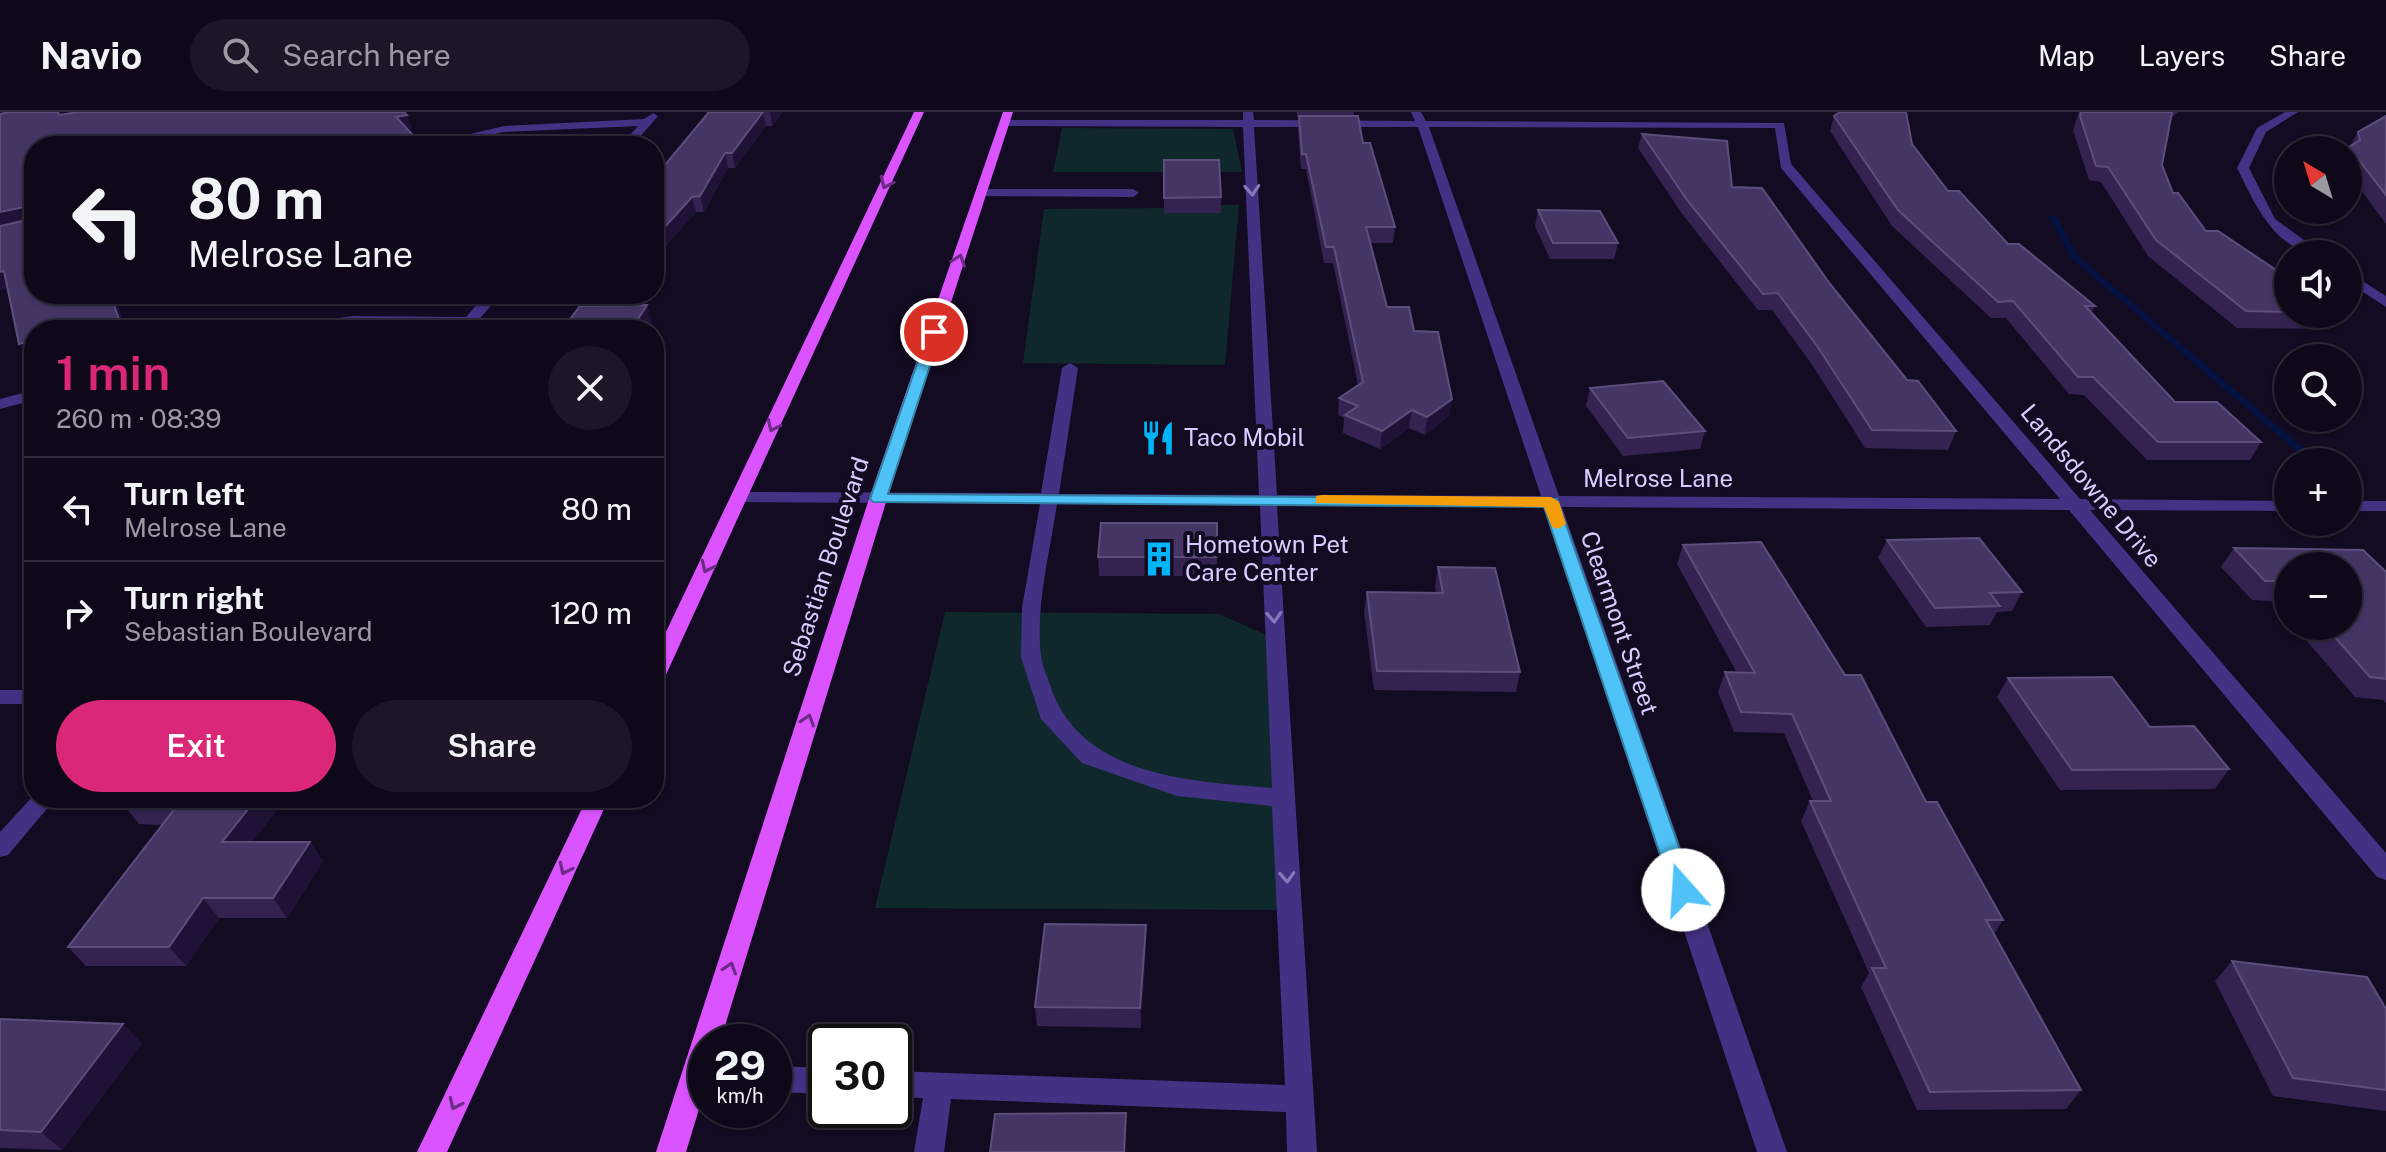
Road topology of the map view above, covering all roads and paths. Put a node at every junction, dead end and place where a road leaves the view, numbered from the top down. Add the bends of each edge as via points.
1 (657, 112) edge
2 (919, 112) edge
3 (2293, 112) edge
4 (1007, 117) edge
5 (1249, 118) edge
6 (1420, 118) edge
7 (1784, 119) edge
8 (648, 122) junction
9 (472, 136) edge
10 (635, 136) edge
11 (981, 193) junction
12 (1133, 193) dead end
13 (2296, 240) edge
14 (2362, 286) edge
15 (2386, 303) edge
16 (485, 304) edge
17 (471, 320) edge
18 (1070, 368) dead end
19 (24, 398) edge
20 (0, 404) edge
21 (740, 497) junction
22 (878, 499) junction
23 (1047, 499) junction
24 (1268, 499) junction
25 (1551, 502) junction
26 (2076, 505) junction
27 (2274, 506) edge
28 (2362, 506) edge
29 (2386, 506) edge
30 (664, 658) edge
31 (0, 697) edge
32 (24, 697) edge
33 (1283, 798) junction
34 (36, 808) edge
35 (593, 808) edge
36 (0, 848) edge
37 (2386, 870) edge
38 (712, 1024) edge
39 (912, 1085) edge
40 (939, 1086) junction
41 (1297, 1099) junction
42 (688, 1109) edge
43 (432, 1152) edge
44 (671, 1152) edge
45 (929, 1152) edge
46 (1302, 1152) edge
47 (1772, 1152) edge

1 - 8 street
2 -> 21 main road
3 - 13 street via 2261,130 2243,168 2270,221
4 - 5 street
4 - 11 main road, Sebastian Boulevard
5 - 6 street
5 -> 24 street
6 - 7 street
6 - 25 street, Clearmont Street
7 - 26 street, Landsdowne Drive via 1785,165
8 - 9 street via 504,129
8 - 10 street
11 - 12 street
22 -> 11 main road, Sebastian Boulevard
14 - 15 street
16 - 17 street
18 - 23 street
19 - 20 street
21 - 22 street, Melrose Lane
21 -> 30 main road
22 - 23 street, Melrose Lane
38 -> 22 main road, Sebastian Boulevard
23 - 24 street, Melrose Lane
23 - 33 street via 1031,657 1049,714 1090,757 1177,788
24 - 25 street, Melrose Lane
24 -> 33 street
25 - 26 street, Melrose Lane
25 - 47 street, Clearmont Street
26 - 27 street, Melrose Lane
26 - 37 street, Landsdowne Drive
28 - 29 street
31 - 32 street
33 -> 41 street
34 - 36 street
35 -> 43 main road
39 - 40 street
40 - 41 street
40 - 45 street
41 - 46 street
42 - 44 main road, Sebastian Boulevard

